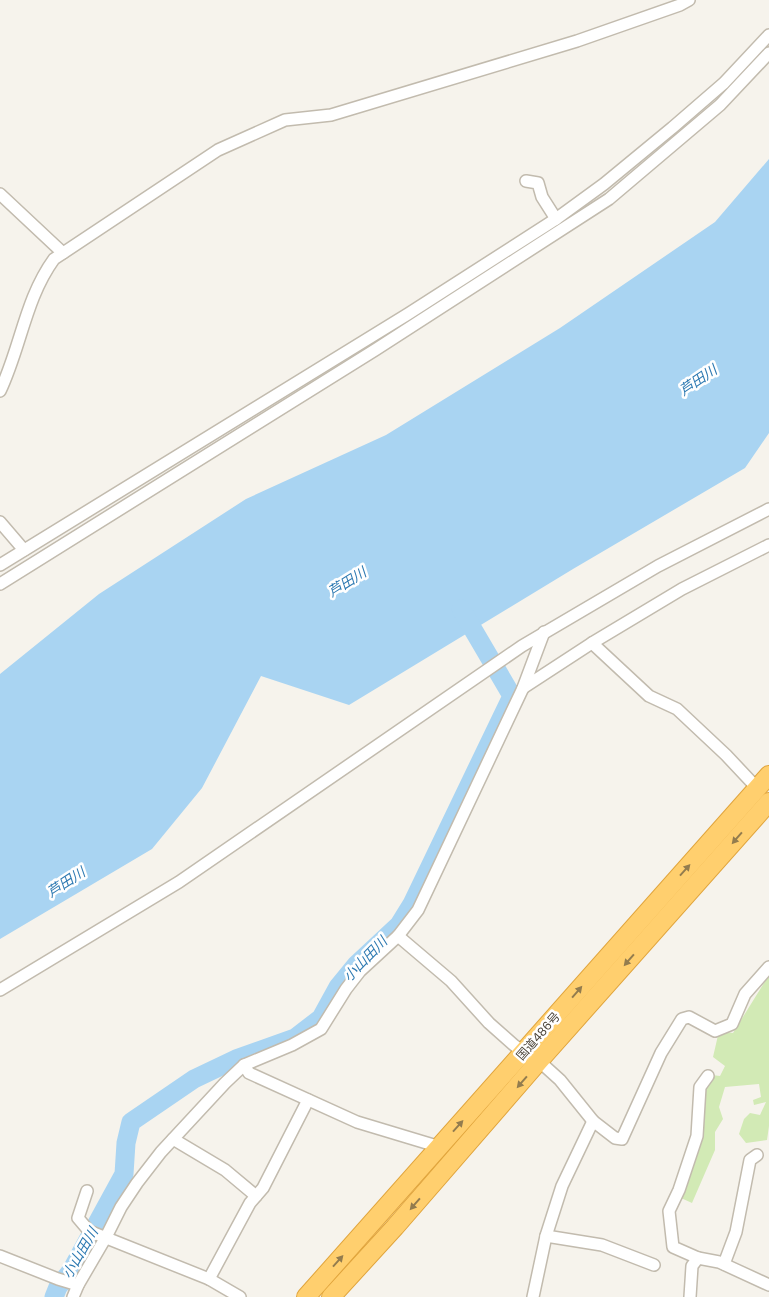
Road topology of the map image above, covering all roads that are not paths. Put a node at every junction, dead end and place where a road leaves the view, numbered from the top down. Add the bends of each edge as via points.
1 (689, 0) edge
2 (769, 35) edge
3 (769, 53) edge
4 (632, 179) junction
5 (526, 181) dead end
6 (604, 184) junction
7 (0, 194) edge
8 (556, 219) junction
9 (62, 253) junction
10 (0, 391) edge
11 (769, 509) edge
12 (0, 522) edge
13 (769, 545) edge
14 (24, 550) junction
15 (0, 565) edge
16 (0, 584) edge
17 (544, 632) junction
18 (592, 643) junction
19 (523, 688) junction
20 (763, 782) edge
21 (769, 802) edge
22 (398, 936) junction
23 (769, 968) edge
24 (0, 990) edge
25 (523, 1052) junction
26 (539, 1061) junction
27 (244, 1064) junction
28 (708, 1076) dead end
29 (308, 1100) junction
30 (594, 1121) junction
31 (173, 1139) junction
32 (440, 1147) junction
33 (757, 1155) dead end
34 (87, 1192) dead end
35 (256, 1196) junction
36 (103, 1236) junction
37 (546, 1236) junction
38 (0, 1256) edge
39 (698, 1258) junction
40 (724, 1264) junction
41 (654, 1265) dead end
42 (209, 1279) junction
43 (68, 1282) junction
44 (769, 1285) edge
45 (74, 1297) edge
46 (240, 1297) edge
47 (306, 1297) edge
48 (331, 1297) edge
49 (533, 1297) edge
50 (690, 1297) edge

1 - 9 street via 577,41 467,75 331,115 285,120 218,150
2 - 6 street via 724,83
3 - 4 street via 720,105
4 - 6 street via 609,186
4 - 16 street via 609,199 375,350
5 - 8 street via 538,183 542,197
6 - 8 street
7 - 9 street
8 - 14 street
9 - 10 street via 54,259 39,282 29,304
11 - 17 street via 658,566
12 - 14 street
13 - 18 street via 682,588
14 - 15 street
17 - 19 street
17 - 24 street via 179,882
18 - 19 street
18 - 20 street via 649,696 677,709 726,755
19 - 22 street via 418,910
25 -> 20 highway, 国道486号
21 -> 26 highway, 国道486号
22 - 25 street via 451,981 489,1023
22 - 27 street via 360,971 321,1030
23 - 30 street via 746,994 732,1024 715,1031 689,1017 682,1019 661,1053 622,1139 615,1138
25 - 26 street
32 -> 25 highway, 国道486号
26 - 30 street via 560,1080
26 -> 48 highway, 国道486号
27 - 29 street via 249,1073
27 - 31 street
28 - 39 street via 700,1087 698,1136 669,1211 673,1247
29 - 32 street via 357,1122
29 - 35 street
30 - 37 street via 562,1186
31 - 35 street via 225,1170
31 - 36 street via 137,1183
47 -> 32 highway, 国道486号
33 - 40 street via 750,1160 736,1232
34 - 36 street via 78,1218 88,1231
35 - 42 street
36 - 42 street
36 - 43 street
37 - 41 street via 602,1245
37 - 49 street
38 - 43 street
39 - 40 street
39 - 50 street via 692,1266
40 - 44 street
42 - 46 street
43 - 45 street

